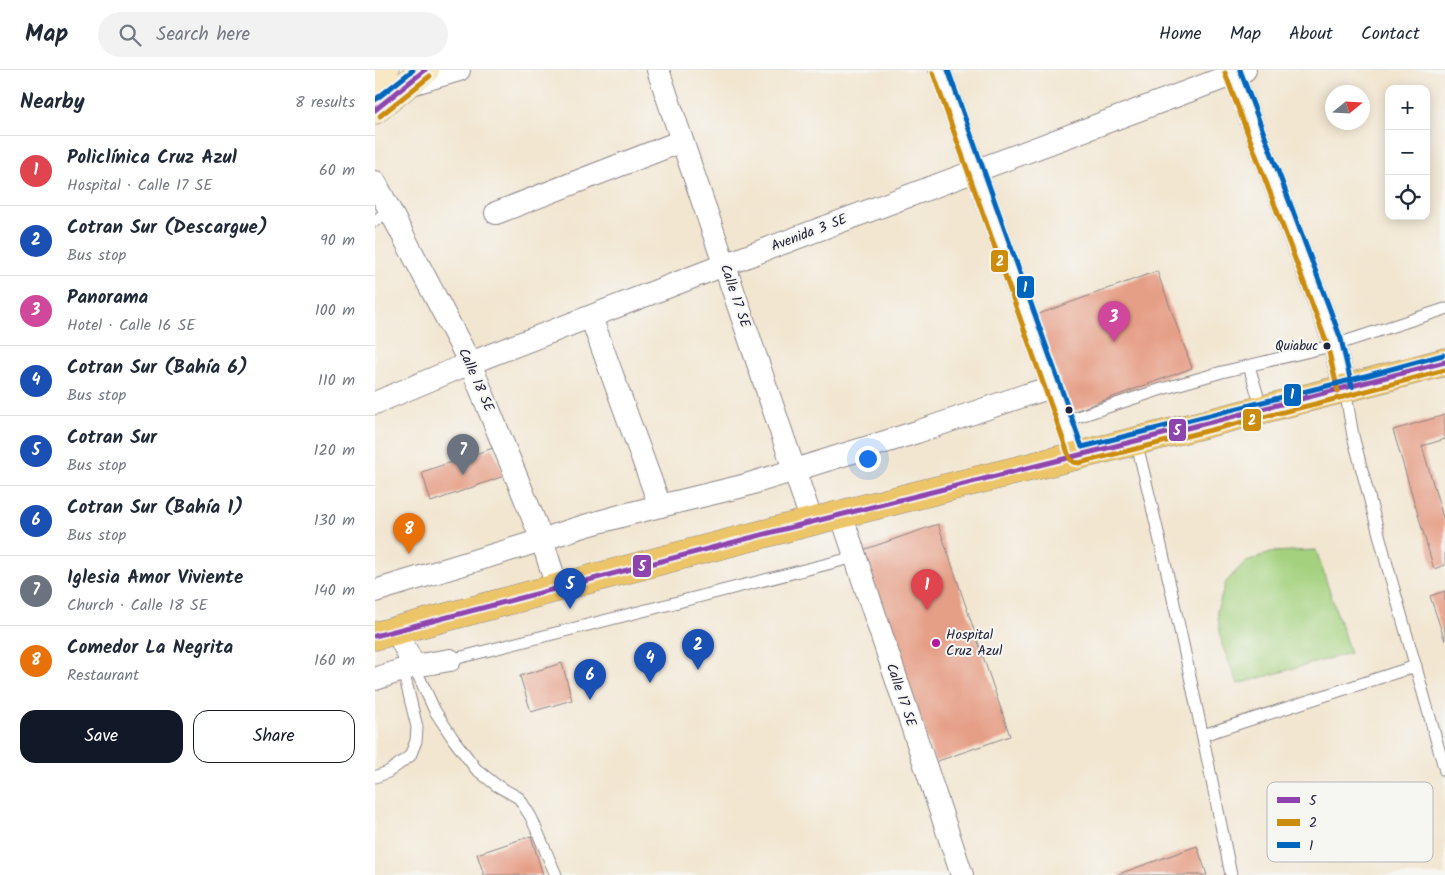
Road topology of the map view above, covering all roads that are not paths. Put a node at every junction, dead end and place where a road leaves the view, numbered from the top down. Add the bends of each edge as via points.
1 (459, 70) edge
2 (658, 70) edge
3 (940, 70) edge
4 (1237, 71) edge
5 (405, 75) edge
6 (375, 78) edge
7 (375, 110) edge
8 (682, 141) junction
9 (975, 170) junction
10 (375, 182) edge
11 (496, 213) dead end
12 (382, 215) edge
13 (724, 265) junction
14 (1445, 309) edge
15 (591, 317) junction
16 (1335, 346) junction
17 (1445, 362) edge
18 (470, 363) junction
19 (1249, 366) junction
20 (1053, 387) junction
21 (1345, 389) junction
22 (375, 403) edge
23 (1262, 410) junction
24 (1065, 421) junction
25 (1136, 441) junction
26 (1077, 456) junction
27 (794, 469) junction
28 (660, 506) junction
29 (841, 514) junction
30 (812, 522) junction
31 (542, 540) junction
32 (855, 557) junction
33 (557, 587) junction
34 (375, 591) edge
35 (386, 633) edge
36 (450, 660) joint
37 (1416, 666) junction
38 (409, 668) junction
39 (375, 679) edge
40 (1203, 735) junction
41 (1445, 771) edge
42 (375, 777) edge
43 (556, 875) edge
44 (963, 875) edge
45 (1231, 875) edge

1 - 5 street
2 - 8 street, Calle 17 SE
3 - 9 street
4 - 9 street, Avenida 3 SE
4 - 16 street
5 - 6 street
5 - 7 street
8 - 11 street
8 - 13 street, Calle 17 SE
9 - 13 street, Avenida 3 SE
9 - 20 street
10 - 12 street, Calle 18 SE
12 - 18 street, Calle 18 SE
13 - 15 street, Avenida 3 SE
13 - 27 street, Calle 17 SE
14 - 16 lane
15 - 18 street, Avenida 3 SE
15 - 28 street
16 - 19 lane
16 - 21 street
17 - 21 highway
18 - 22 street, Avenida 3 SE
18 - 31 street, Calle 18 SE
19 - 23 lane
19 - 24 lane via 1162,389
20 - 24 street
20 - 27 street
21 - 23 highway
21 - 37 lane via 1353,436
23 - 25 highway
24 - 26 street
25 - 26 highway
25 - 40 lane
26 - 29 highway
27 - 28 street via 721,492
27 - 30 street, Calle 17 SE
28 - 31 street via 609,518
29 - 30 highway
29 - 32 street, Calle 17 SE
30 - 33 highway
31 - 33 street, Calle 18 SE
31 - 34 street
32 - 36 lane
32 - 44 street, Calle 17 SE
33 - 35 highway
35 - 38 street
36 - 38 street
37 - 40 lane
37 - 41 lane
38 - 39 street
38 - 42 lane via 407,679 417,727 416,741 410,756
38 - 43 lane via 476,769 519,798 531,817
40 - 45 lane

